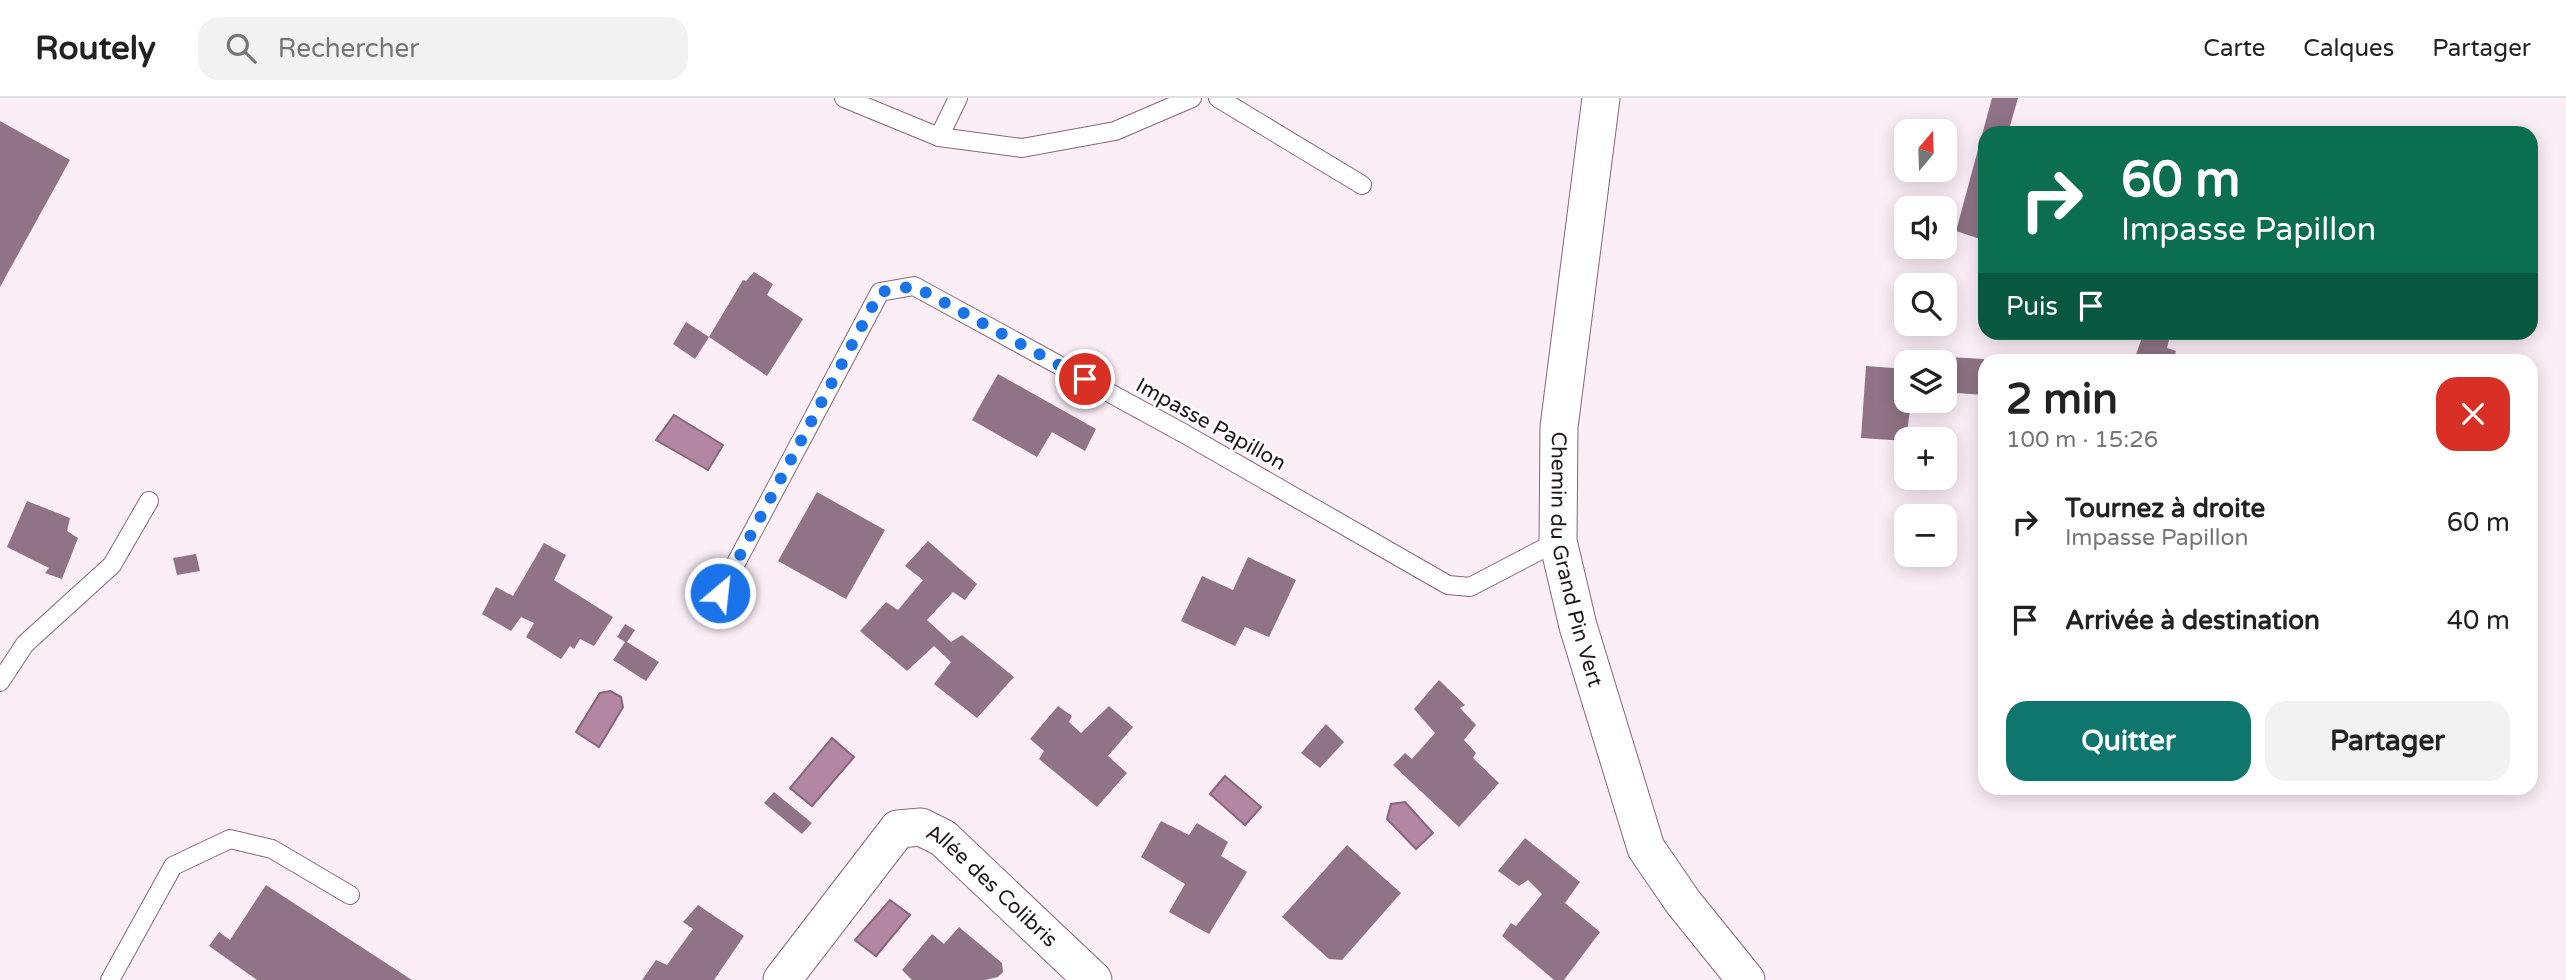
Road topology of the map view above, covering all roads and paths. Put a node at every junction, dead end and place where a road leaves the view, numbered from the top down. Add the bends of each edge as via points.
1 (844, 98) edge
2 (958, 98) edge
3 (1192, 98) edge
4 (1218, 98) edge
5 (1601, 98) edge
6 (939, 137) junction
7 (1362, 185) dead end
8 (149, 501) dead end
9 (1558, 541) junction
10 (720, 593) dead end
11 (0, 682) edge
12 (350, 895) dead end
13 (110, 980) edge
14 (782, 980) edge
15 (1093, 980) edge
16 (1746, 980) edge

1 - 6 lane
2 - 6 lane
3 - 6 lane via 1115,131 1022,148
4 - 7 lane
5 - 9 street, Chemin du Grand Pin Vert via 1559,427
8 - 11 lane via 111,565 25,644
9 - 10 lane, Impasse Papillon via 1470,587 1448,585 914,286 880,292
9 - 16 street, Chemin du Grand Pin Vert via 1578,626 1646,848 1682,902
12 - 13 lane via 272,849 230,839 173,866
14 - 15 street, Allée des Colibris via 898,829 921,827 943,838

